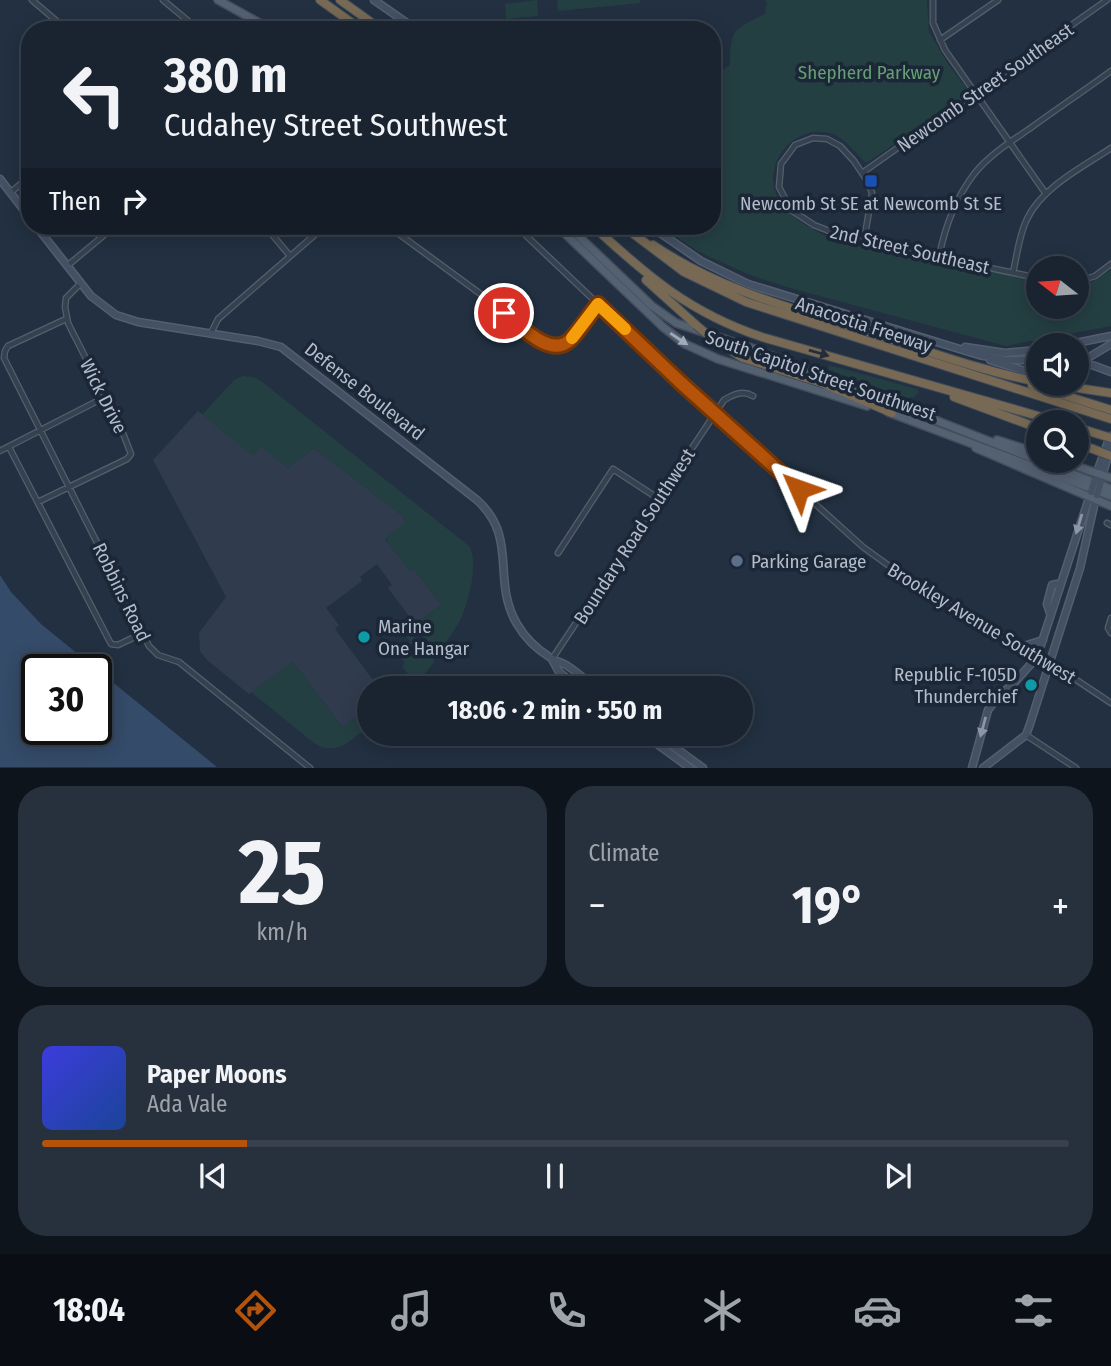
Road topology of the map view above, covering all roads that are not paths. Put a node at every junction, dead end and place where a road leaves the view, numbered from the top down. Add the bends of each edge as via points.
1 (33, 0) edge
2 (163, 0) edge
3 (218, 0) edge
4 (320, 0) edge
5 (340, 0) edge
6 (374, 0) edge
7 (933, 0) edge
8 (998, 0) edge
9 (1107, 0) edge
10 (57, 21) edge
11 (188, 21) edge
12 (255, 21) edge
13 (349, 21) edge
14 (369, 21) edge
15 (403, 21) edge
16 (940, 40) junction
17 (1111, 71) edge
18 (975, 93) junction
19 (1010, 143) junction
20 (1111, 148) edge
21 (862, 173) junction
22 (0, 179) edge
23 (21, 184) edge
24 (10, 193) junction
25 (1046, 194) junction
26 (21, 207) edge
27 (43, 235) edge
28 (105, 235) edge
29 (272, 235) edge
30 (315, 235) edge
31 (400, 235) edge
32 (525, 235) edge
33 (566, 235) edge
34 (577, 235) edge
35 (597, 235) edge
36 (603, 235) edge
37 (635, 235) edge
38 (642, 235) edge
39 (663, 235) edge
40 (864, 242) junction
41 (290, 257) junction
42 (939, 257) junction
43 (1111, 264) edge
44 (67, 266) junction
45 (1013, 272) junction
46 (1026, 275) edge
47 (1089, 278) edge
48 (81, 284) junction
49 (598, 304) junction
50 (66, 319) junction
51 (211, 333) junction
52 (1111, 336) edge
53 (929, 339) junction
54 (1089, 340) edge
55 (1111, 344) edge
56 (1026, 351) edge
57 (978, 355) junction
58 (1089, 356) edge
59 (1026, 360) edge
60 (1089, 365) edge
61 (979, 367) junction
62 (1026, 372) edge
63 (1111, 373) edge
64 (895, 375) junction
65 (1026, 379) edge
66 (1089, 390) edge
67 (1111, 393) edge
68 (753, 396) dead end
69 (105, 397) junction
70 (716, 413) junction
71 (892, 413) junction
72 (1026, 413) edge
73 (1108, 413) edge
74 (1026, 424) edge
75 (950, 426) junction
76 (42, 430) junction
77 (1089, 431) edge
78 (1111, 436) edge
79 (957, 439) junction
80 (1111, 445) edge
81 (9, 447) junction
82 (1089, 448) edge
83 (1026, 449) edge
84 (0, 451) edge
85 (1111, 456) edge
86 (1101, 477) edge
87 (70, 486) junction
88 (1111, 489) edge
89 (1093, 496) junction
90 (1111, 496) edge
91 (659, 499) junction
92 (37, 502) junction
93 (1111, 506) edge
94 (1071, 551) junction
95 (558, 553) dead end
96 (1049, 612) junction
97 (1111, 618) edge
98 (142, 633) junction
99 (1111, 633) edge
100 (1043, 640) junction
101 (1021, 647) junction
102 (1037, 657) junction
103 (552, 659) junction
104 (1049, 664) junction
105 (564, 676) edge
106 (580, 676) edge
107 (1111, 703) edge
108 (1026, 735) junction
109 (660, 746) edge
110 (673, 746) edge
111 (310, 768) edge
112 (690, 768) edge
113 (703, 768) edge
114 (972, 768) edge
115 (983, 768) edge
116 (1076, 768) edge

1 - 10 street
2 - 11 street
3 - 12 main road
4 - 13 highway
5 - 14 highway
6 - 15 street
7 - 16 street via 933,23
8 - 16 street
9 - 18 street, Newcomb Street Southeast
16 - 18 street
17 - 19 street
18 - 19 street
18 - 21 street, Newcomb Street Southeast
19 - 25 street
19 - 42 street via 984,163 965,188 947,222
20 - 25 street
21 - 40 street via 872,195
21 - 40 street, 2nd Street Southeast via 836,143 818,137 803,140 788,151 780,168 779,187 788,206 805,220
22 - 24 street
23 - 24 street
24 - 26 street
25 - 45 street via 1025,223
27 - 44 street, Defense Boulevard
28 - 44 street
29 - 41 street
30 - 41 street
31 - 49 street via 546,344 559,346 569,341
32 - 49 street, Brookley Avenue Southwest
33 -> 71 main road, South Capitol Street Southwest via 663,327 692,348
34 - 75 main road via 656,310 676,323 746,345
35 - 71 highway, bridge via 696,325 743,358 822,383
36 -> 64 highway, Anacostia Freeway via 662,286 705,314 762,337
37 - 73 highway, Anacostia Freeway via 684,272 746,302
38 - 61 highway via 683,263 741,292
39 - 53 street via 740,280
40 - 42 street, 2nd Street Southeast
41 - 51 street via 218,319
42 - 45 street, 2nd Street Southeast
43 - 47 street
44 - 48 street, Defense Boulevard
45 - 46 street, 2nd Street Southeast
48 - 50 street via 66,298
48 - 51 street, Defense Boulevard via 119,317
49 - 70 street, Brookley Avenue Southwest
50 - 69 street, Wick Drive
50 - 76 street, Robbins Road via 8,346 4,353
51 - 103 street, Defense Boulevard via 270,343 288,351 481,503 501,535 504,587 511,613 527,639
52 - 54 street
53 - 56 street via 989,351
53 - 57 street
55 - 58 street
57 - 59 street
57 - 62 street
60 - 63 street, bridge
61 - 65 highway
61 - 73 highway
64 - 72 highway, Anacostia Freeway
64 - 74 highway
66 - 67 highway
68 - 70 street, Boundary Road Southwest via 733,394
69 - 76 street
69 - 87 street, Wick Drive via 131,454
70 - 91 street, Boundary Road Southwest
70 - 101 street, Brookley Avenue Southwest via 882,562
71 - 79 main road, South Capitol Street Southwest
75 - 83 main road
75 - 88 main road
76 - 81 street
76 - 87 street, Robbins Road
77 - 78 highway, bridge
78 - 86 street
79 - 89 main road
79 - 90 main road, South Capitol Street Southwest
80 - 86 street
81 - 84 street
81 - 92 street
82 - 85 highway, bridge
86 - 89 street, bridge
87 - 92 street, Wick Drive
87 - 98 street, Robbins Road
89 - 93 main road
89 -> 94 street
89 - 104 street via 1082,557
91 - 95 street via 613,469
91 - 103 street, Boundary Road Southwest
92 - 98 street via 111,644
94 - 96 street
94 - 96 street via 1052,585
96 - 100 street
97 - 99 street
98 - 111 street, Robbins Road via 156,653 179,662
100 - 101 street
100 - 102 street
101 - 102 street, Brookley Avenue Southwest
102 - 104 street, Brookley Avenue Southwest
102 -> 114 street via 988,710
103 - 105 street
103 - 106 street
104 - 107 street, Brookley Avenue Southwest
104 - 108 street
108 - 115 street
108 - 116 street
109 - 112 street
110 - 113 street

